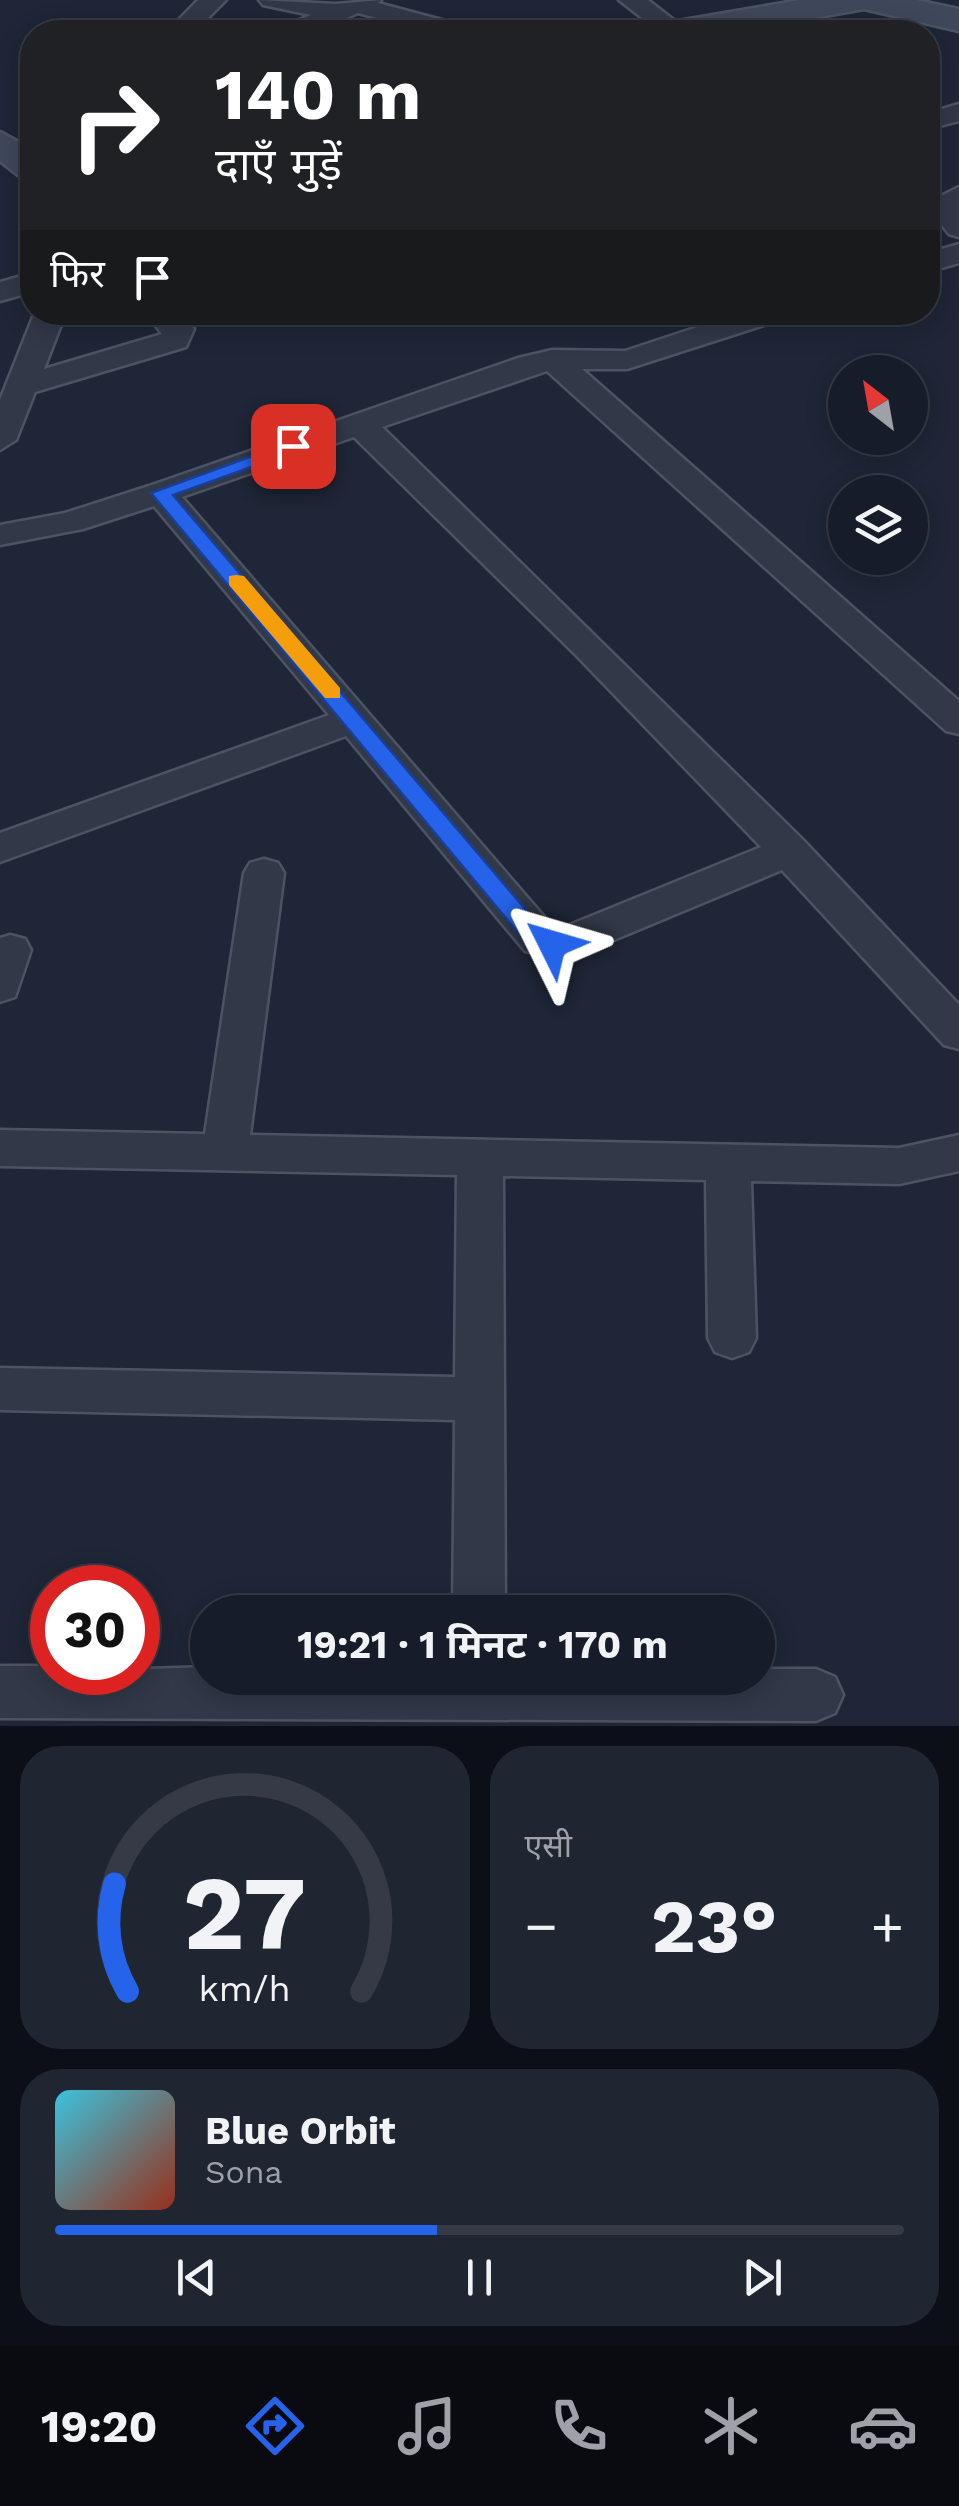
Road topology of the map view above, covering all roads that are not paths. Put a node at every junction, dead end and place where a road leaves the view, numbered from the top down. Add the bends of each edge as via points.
1 (213, 0) edge
2 (272, 0) edge
3 (632, 0) edge
4 (860, 0) edge
5 (869, 0) edge
6 (804, 4) edge
7 (354, 6) edge
8 (192, 20) edge
9 (321, 20) edge
10 (411, 20) edge
11 (660, 20) edge
12 (731, 20) edge
13 (959, 20) edge
14 (959, 196) edge
15 (959, 228) edge
16 (46, 325) edge
17 (176, 325) edge
18 (734, 325) edge
19 (552, 359) junction
20 (22, 386) junction
21 (359, 423) junction
22 (0, 440) edge
23 (161, 493) junction
24 (0, 534) edge
25 (355, 719) junction
26 (959, 722) edge
27 (0, 848) edge
28 (790, 850) junction
29 (264, 872) dead end
30 (959, 1033) edge
31 (0, 1148) edge
32 (225, 1153) junction
33 (959, 1154) edge
34 (480, 1159) junction
35 (728, 1160) junction
36 (732, 1338) dead end
37 (0, 1388) edge
38 (476, 1399) junction
39 (478, 1595) edge
40 (0, 1692) edge
41 (816, 1694) dead end
42 (479, 1698) edge

1 - 8 street
2 - 7 street
3 - 11 street
4 - 6 street
5 - 13 street
6 - 12 street
7 - 9 street
7 - 10 street
14 - 15 street via 941,207
16 - 20 street
17 - 20 street via 175,340
18 - 19 street via 627,360
19 - 21 street
19 - 26 street
20 - 22 street
21 - 23 street
21 - 28 street via 532,586
23 - 24 street via 71,522
23 - 25 street
25 - 27 street
25 - 28 street via 540,940 565,943
28 - 30 street
29 - 32 street
31 - 32 street
32 - 34 street
33 - 35 street via 900,1166
34 - 35 street
34 - 38 street
35 - 36 street
37 - 38 street
38 - 39 street
40 - 42 street
41 - 42 street

